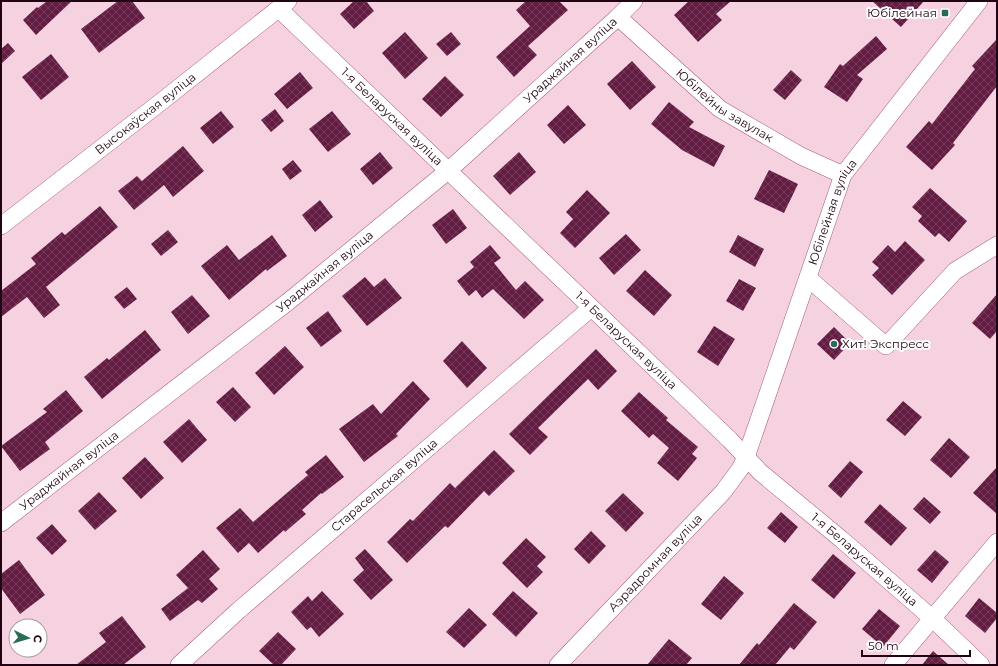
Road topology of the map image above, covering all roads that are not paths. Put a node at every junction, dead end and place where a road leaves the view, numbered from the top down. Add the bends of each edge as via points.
1 (634, 1) edge
2 (979, 1) edge
3 (284, 5) edge
4 (618, 17) junction
5 (449, 170) junction
6 (843, 175) junction
7 (1, 226) edge
8 (997, 245) edge
9 (808, 278) junction
10 (591, 308) junction
11 (746, 457) junction
12 (1, 523) edge
13 (997, 542) edge
14 (932, 619) junction
15 (179, 665) edge
16 (558, 665) edge
17 (893, 665) edge
18 (980, 665) edge

1 - 4 street, Ураджайная вуліца
2 - 6 street, Юбілейная вуліца
3 - 5 street, 1-я Беларуская вуліца
3 - 7 street, Высокаўская вуліца
4 - 5 street, Ураджайная вуліца
4 - 6 street, Юбілейны завулак via 720,109 801,156
5 - 10 street, 1-я Беларуская вуліца
5 - 12 street, Ураджайная вуліца via 289,301
6 - 9 street, Юбілейная вуліца
8 - 9 street via 954,271 886,346
9 - 11 street, Юбілейная вуліца
10 - 11 street, 1-я Беларуская вуліца
10 - 15 street, Старасельская вуліца via 245,605
11 - 14 street, 1-я Беларуская вуліца via 760,472
11 - 16 street, Аэрадромная вуліца via 723,492
13 - 14 street
14 - 17 street
14 - 18 street, 1-я Беларуская вуліца

